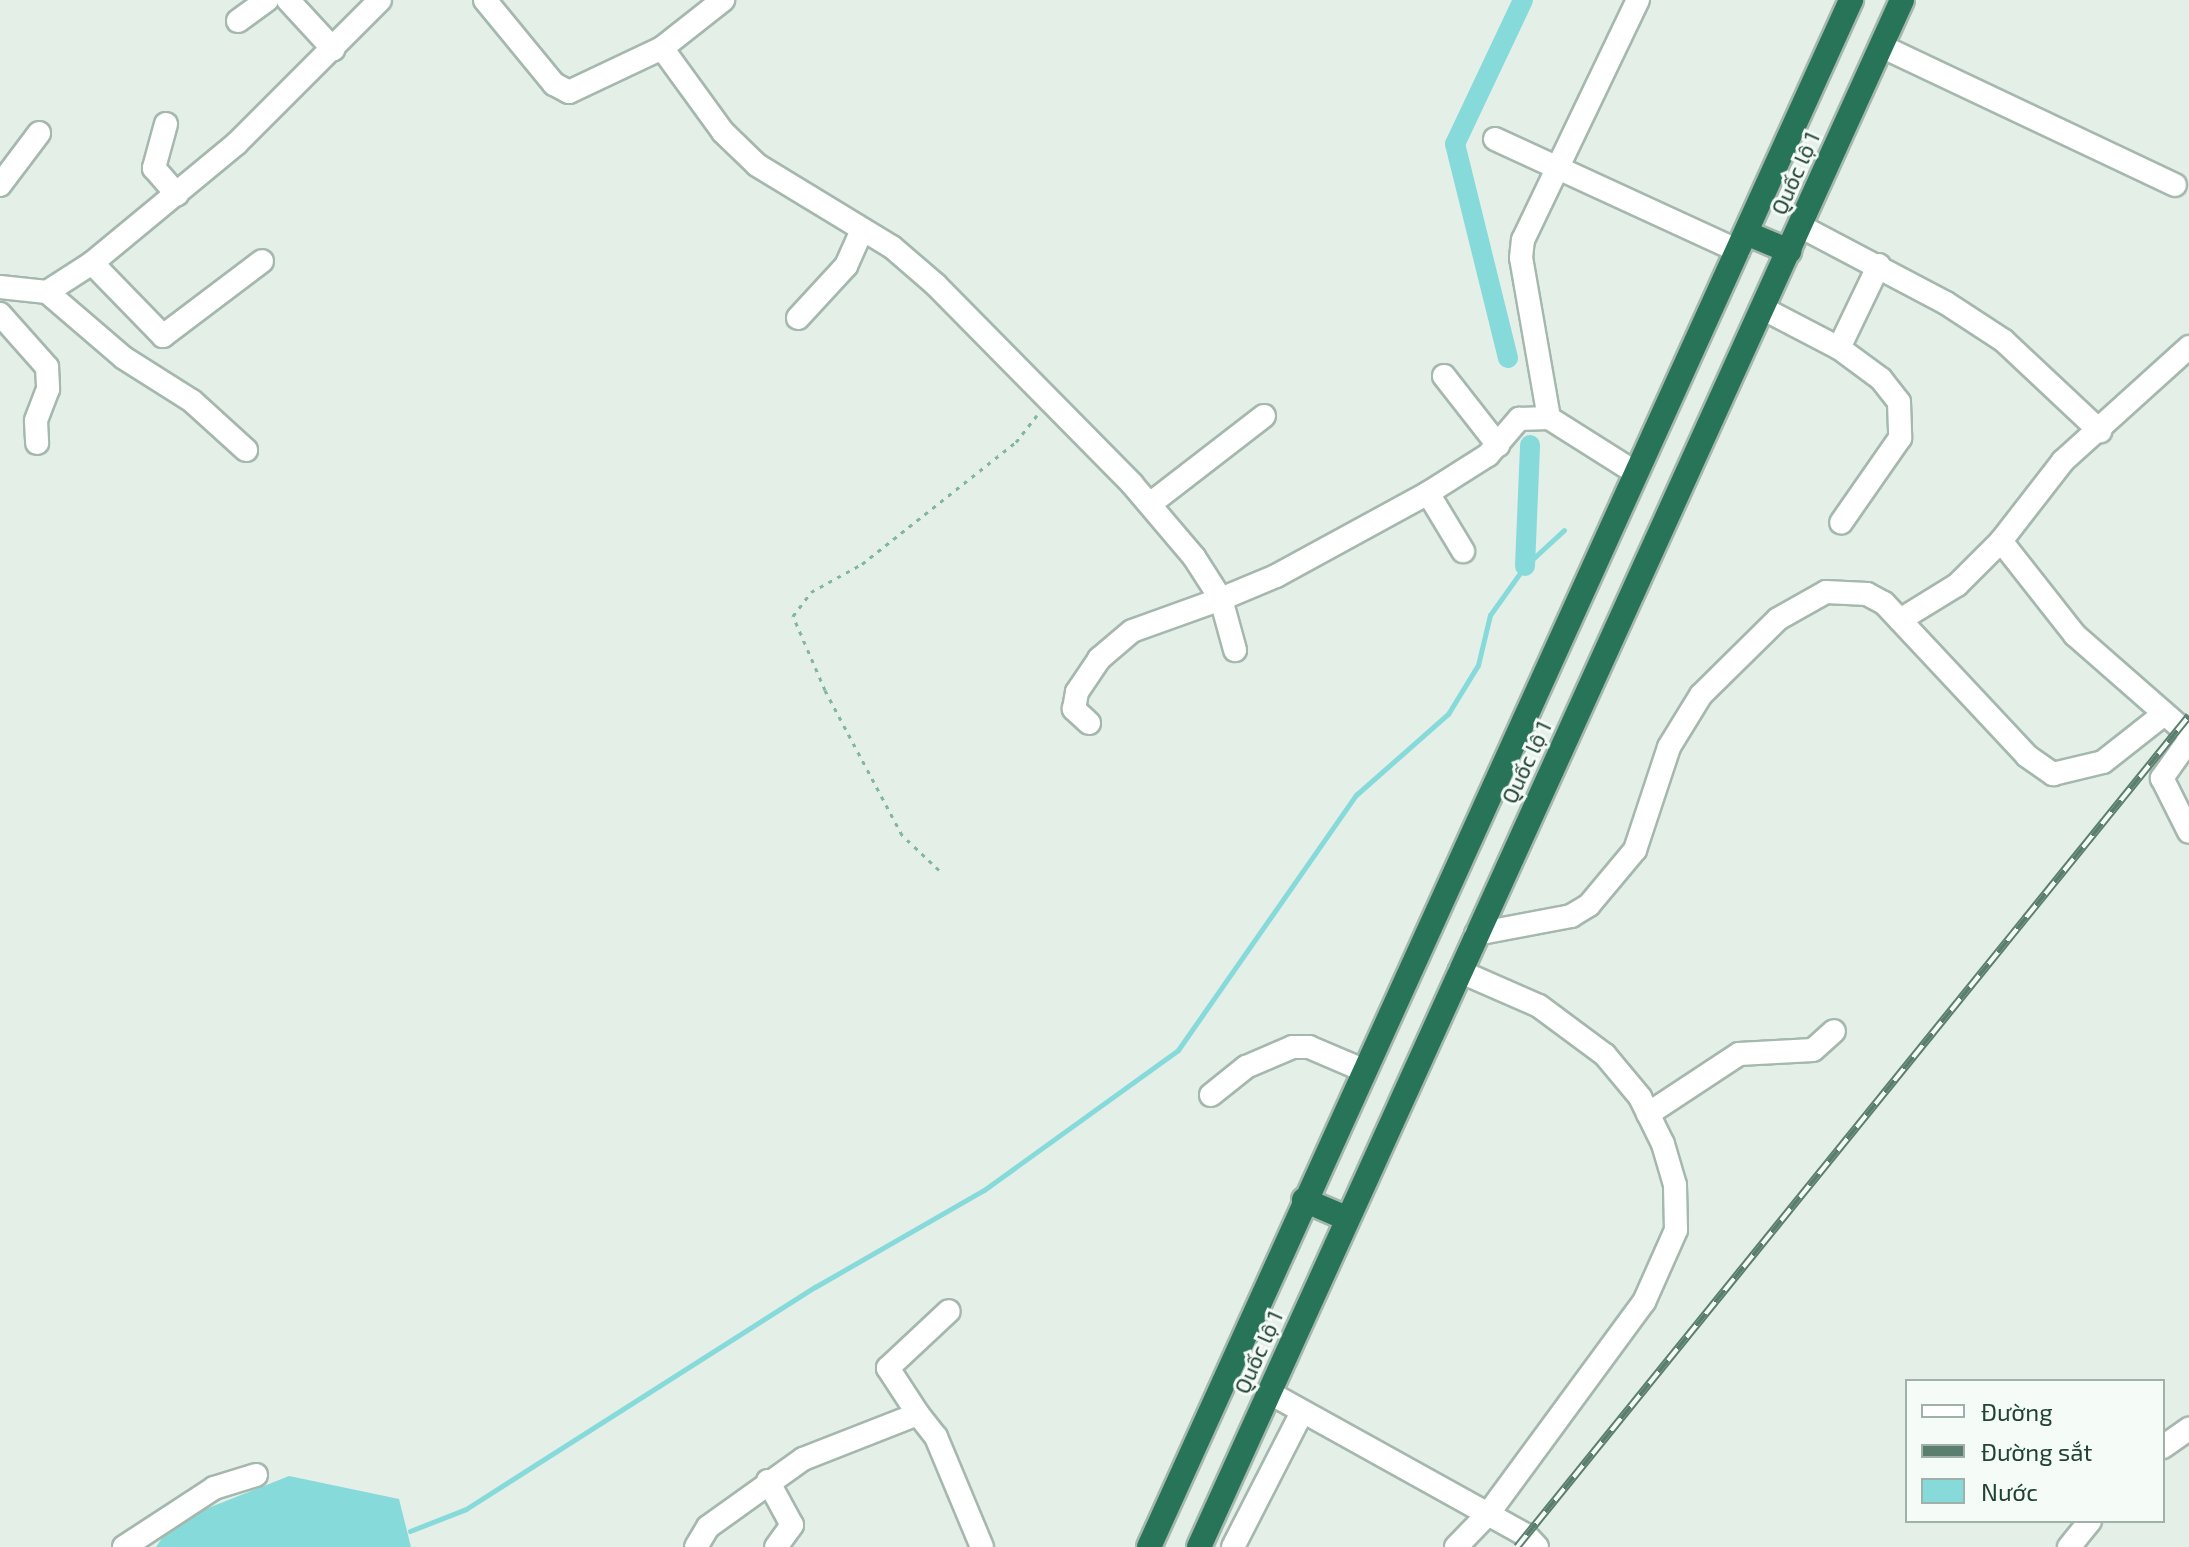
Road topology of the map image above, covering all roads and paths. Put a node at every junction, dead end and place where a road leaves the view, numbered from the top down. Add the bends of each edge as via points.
1 (267, 0) edge
2 (288, 0) edge
3 (380, 0) edge
4 (485, 0) edge
5 (723, 0) edge
6 (1638, 0) edge
7 (1851, 0) edge
8 (1902, 0) edge
9 (238, 21) dead end
10 (1881, 46) junction
11 (662, 48) junction
12 (333, 49) junction
13 (166, 124) dead end
14 (39, 133) dead end
15 (1495, 139) dead end
16 (1559, 168) junction
17 (0, 185) edge
18 (2175, 185) dead end
19 (177, 194) junction
20 (1800, 226) junction
21 (862, 230) junction
22 (1742, 242) junction
23 (1789, 251) junction
24 (262, 261) dead end
25 (92, 263) junction
26 (1879, 265) junction
27 (0, 287) edge
28 (47, 292) junction
29 (1762, 308) junction
30 (0, 314) edge
31 (798, 318) dead end
32 (2189, 347) edge
33 (1839, 348) junction
34 (1444, 376) dead end
35 (1048, 400) junction
36 (1264, 416) dead end
37 (1549, 418) junction
38 (2096, 427) junction
39 (37, 443) dead end
40 (1498, 445) junction
41 (246, 450) dead end
42 (1636, 473) junction
43 (1428, 493) junction
44 (1150, 504) junction
45 (1841, 523) dead end
46 (2001, 541) junction
47 (1463, 551) dead end
48 (1221, 599) junction
49 (1900, 620) junction
50 (1235, 650) dead end
51 (1089, 723) dead end
52 (2178, 727) edge
53 (2189, 832) edge
54 (939, 870) dead end
55 (1476, 934) junction
56 (1459, 971) junction
57 (1834, 1031) dead end
58 (1363, 1070) junction
59 (1211, 1095) dead end
60 (1648, 1114) junction
61 (1304, 1200) junction
62 (1346, 1218) junction
63 (949, 1311) dead end
64 (1268, 1392) junction
65 (1302, 1412) junction
66 (918, 1414) junction
67 (256, 1475) dead end
68 (768, 1481) junction
69 (1488, 1514) junction
70 (2088, 1523) edge
71 (124, 1547) edge
72 (696, 1547) edge
73 (776, 1547) edge
74 (982, 1547) edge
75 (1149, 1547) edge
76 (1199, 1547) edge
77 (1233, 1547) edge
78 (1456, 1547) edge
79 (1537, 1547) edge
80 (2069, 1547) edge

1 - 9 street
2 - 12 street
3 - 12 street
4 - 11 street via 562,91
5 - 11 street
6 - 16 street
7 - 22 highway, Quốc lộ 1
8 - 10 highway, Quốc lộ 1
10 - 18 street
10 - 20 highway, Quốc lộ 1
11 - 21 street via 746,156
12 - 19 street
13 - 19 street via 154,168
14 - 17 street
15 - 16 street
16 - 22 street
16 - 37 street via 1523,240 1521,258
19 - 25 street
20 - 23 highway, Quốc lộ 1
20 - 26 street
21 - 31 street via 846,266
21 - 35 street via 900,253 936,285
22 - 23 highway
22 - 42 highway, Quốc lộ 1
23 - 29 highway, Quốc lộ 1
24 - 25 street via 163,336
25 - 28 street
26 - 33 street
26 - 38 street via 2004,341
27 - 28 street
28 - 41 street via 124,358 192,401
29 - 33 street
29 - 55 highway, Quốc lộ 1
30 - 39 street via 47,367
32 - 38 street
33 - 45 street via 1881,379 1899,402 1903,421 1900,438
34 - 40 street
35 - 44 street
35 - 54 path via 1016,442 862,564 811,592 793,616 897,826
36 - 44 street
37 - 40 street via 1519,419
37 - 42 street
38 - 46 street
40 - 43 street
42 - 58 highway, Quốc lộ 1
43 - 47 street
43 - 48 street via 1276,576
44 - 48 street
46 - 49 street via 1957,585
46 - 52 street via 2075,635
48 - 50 street
48 - 51 street via 1136,629 1099,659 1085,675 1074,705
49 - 52 street via 2027,756 2053,774 2103,762
49 - 55 street via 1867,594 1845,590 1826,592 1778,619 1736,655 1678,725 1643,833 1603,890 1571,916
52 - 53 street via 2162,778
55 - 56 highway, Quốc lộ 1
56 - 60 street via 1575,1028 1605,1055
56 - 62 highway, Quốc lộ 1
57 - 60 street via 1813,1050 1739,1054
58 - 59 street via 1309,1047 1293,1047 1246,1067
58 - 61 highway, Quốc lộ 1
60 - 69 street via 1675,1185 1676,1230 1661,1274
61 - 62 highway
61 - 75 highway, Quốc lộ 1
62 - 64 highway, Quốc lộ 1
63 - 66 street via 888,1368
64 - 65 street
64 - 76 highway, Quốc lộ 1
65 - 69 street
65 - 77 street
66 - 68 street via 821,1450
66 - 74 street via 936,1437
67 - 71 street via 214,1488
68 - 72 street via 708,1527
68 - 73 street via 792,1525
69 - 78 street
69 - 79 street
70 - 80 street

